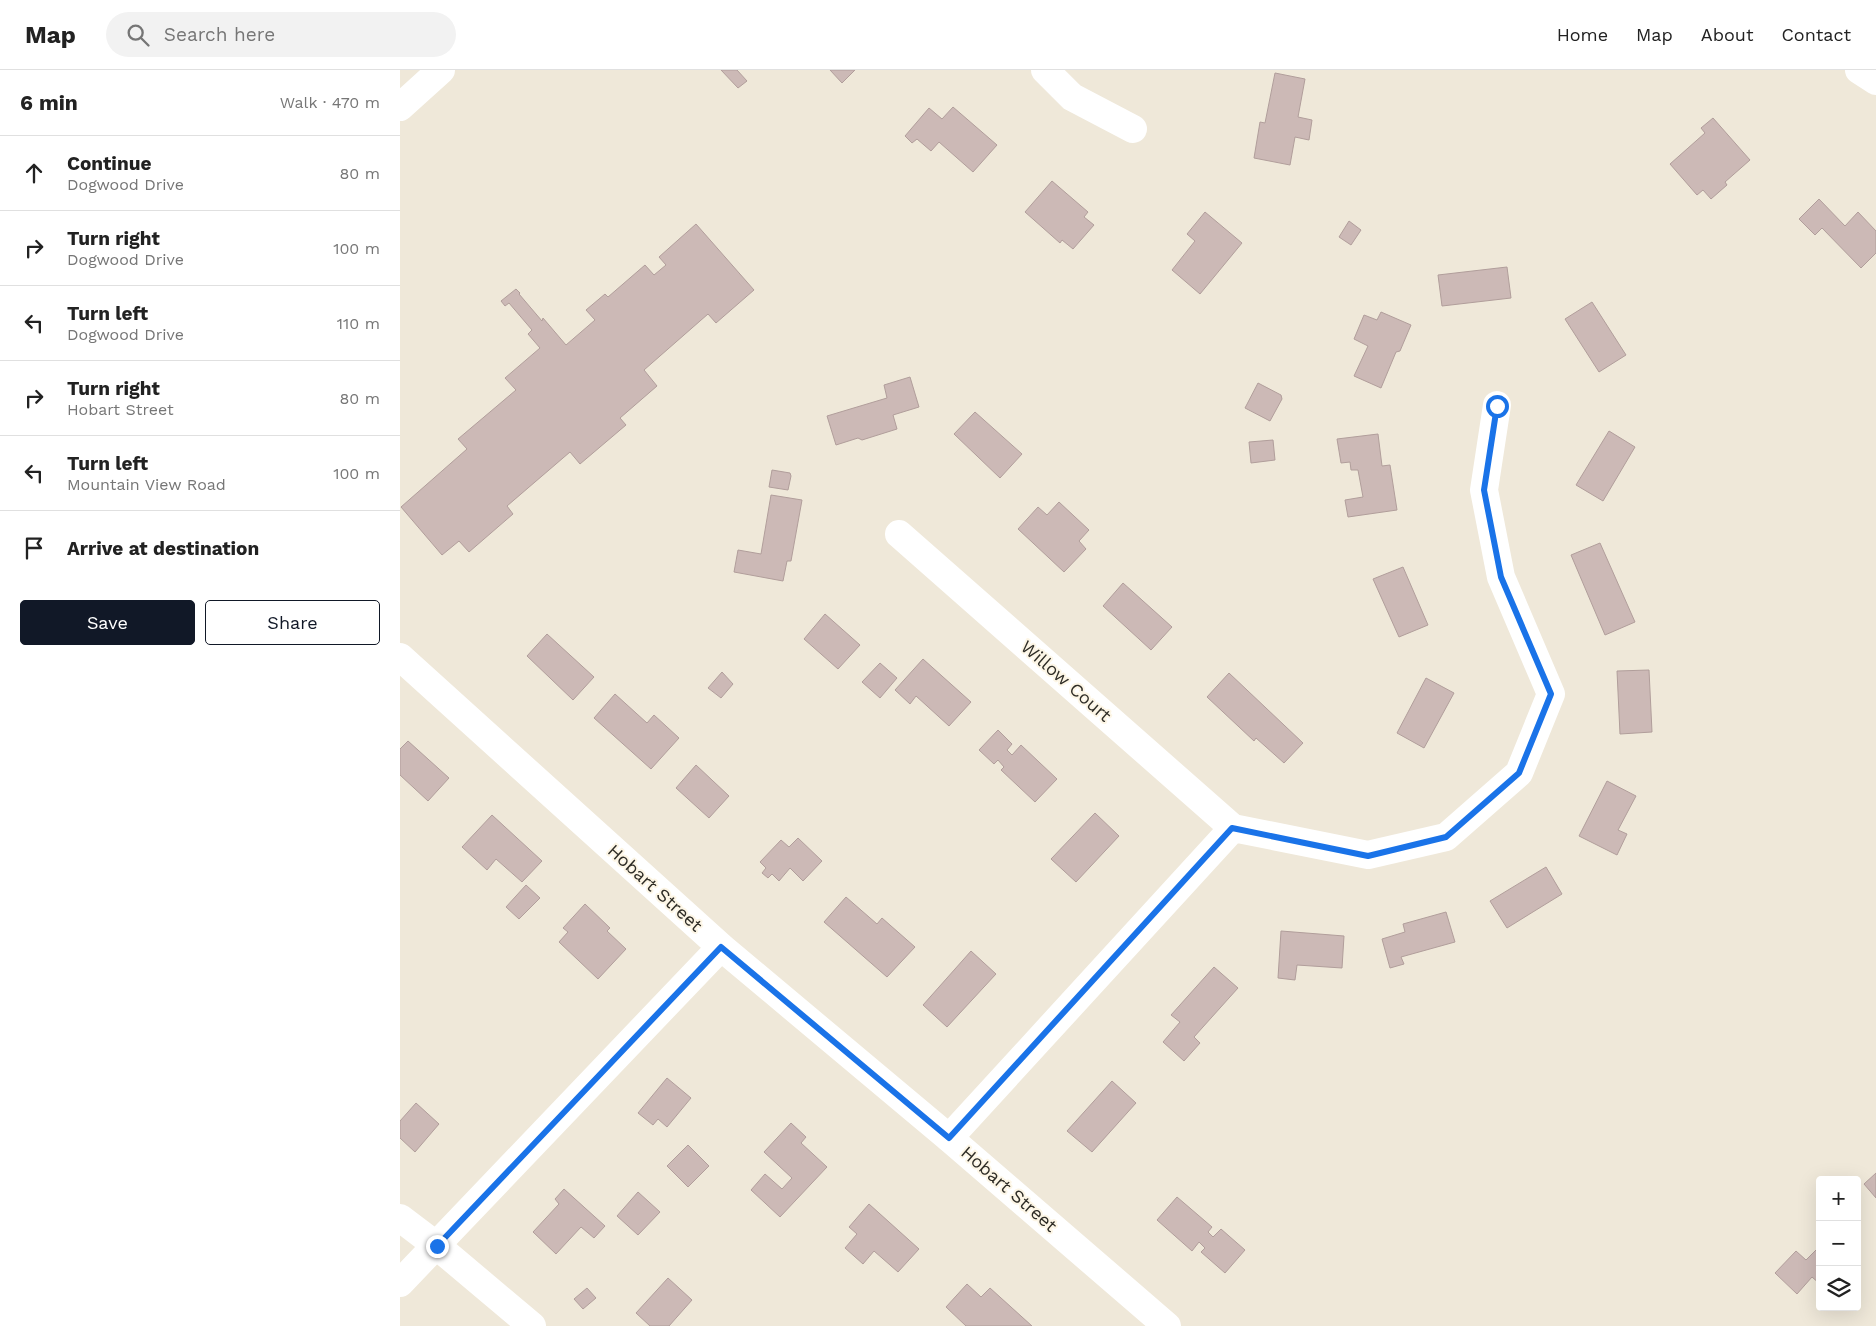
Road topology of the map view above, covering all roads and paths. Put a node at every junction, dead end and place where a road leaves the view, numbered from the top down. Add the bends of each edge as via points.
1 (442, 70) edge
2 (1045, 70) edge
3 (1859, 70) edge
4 (1876, 81) edge
5 (400, 107) edge
6 (1133, 129) dead end
7 (1497, 406) dead end
8 (899, 534) dead end
9 (400, 657) edge
10 (1232, 828) junction
11 (721, 947) junction
12 (949, 1138) junction
13 (400, 1218) edge
14 (437, 1246) junction
15 (400, 1283) edge
16 (532, 1326) edge
17 (1167, 1326) edge

1 - 5 street
2 - 6 street via 1072,97
3 - 4 street
7 - 10 street via 1484,490 1501,577 1551,694 1519,773 1446,837 1368,856
8 - 10 street, Willow Court
9 - 11 street, Hobart Street
10 - 12 street
11 - 12 street, Hobart Street
11 - 14 street
12 - 17 street, Hobart Street
13 - 14 street
14 - 15 street
14 - 16 street

